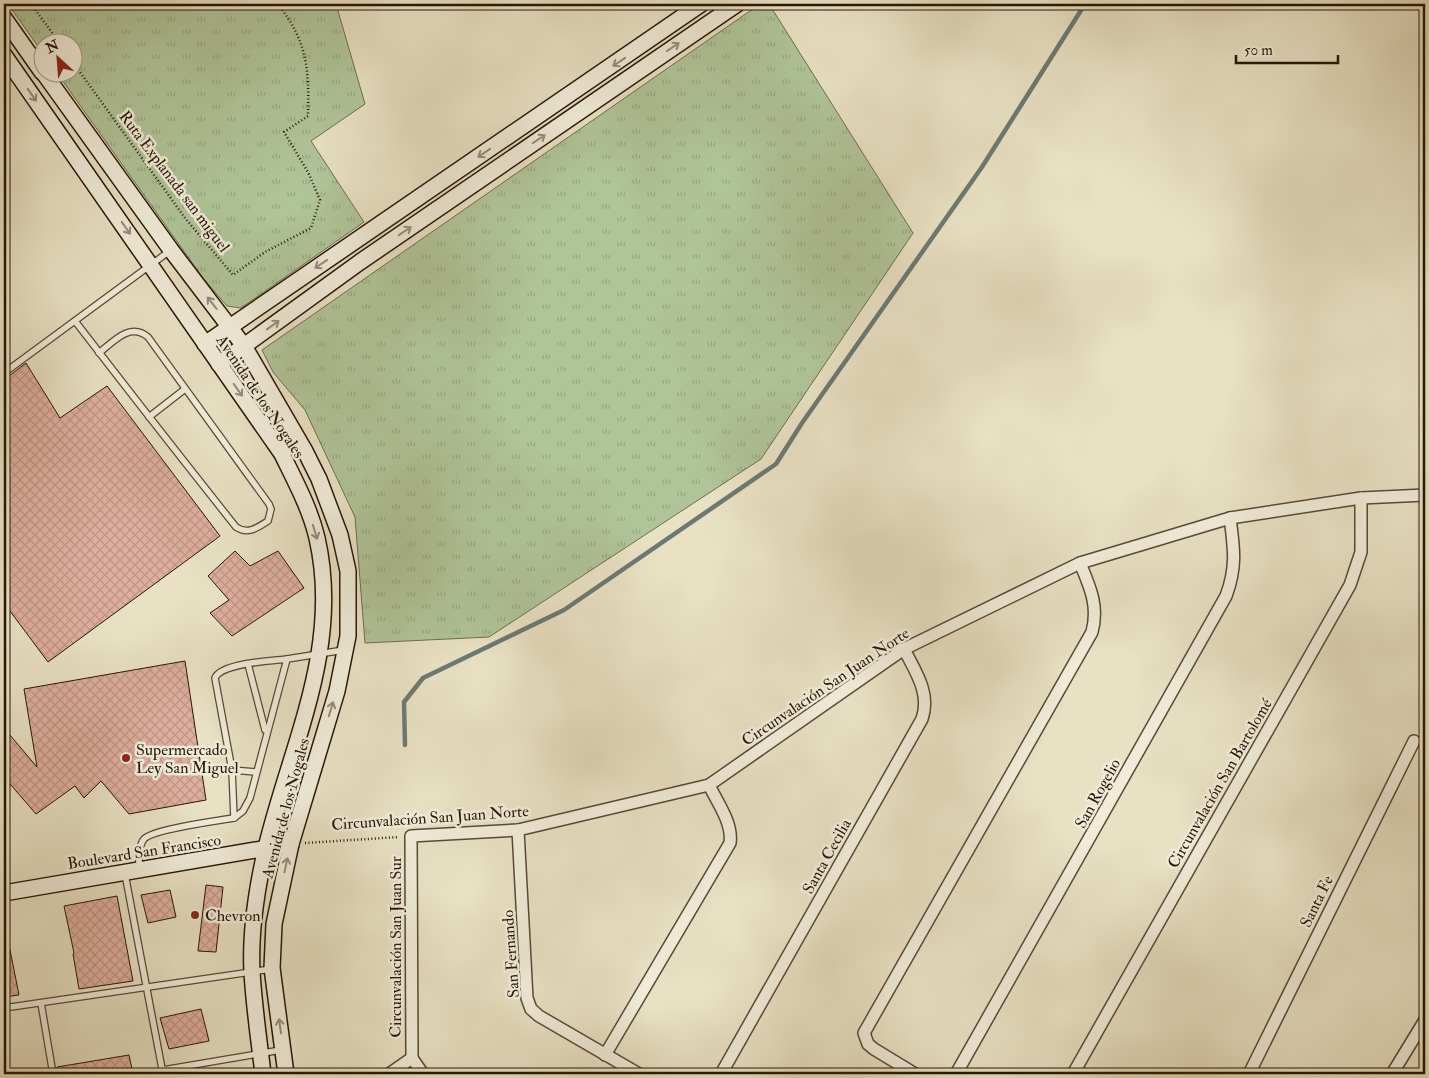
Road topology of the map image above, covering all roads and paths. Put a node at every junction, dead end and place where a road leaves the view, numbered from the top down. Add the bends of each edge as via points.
1 (31, 4) edge
2 (278, 4) edge
3 (702, 4) edge
4 (736, 4) edge
5 (4, 18) edge
6 (52, 32) edge
7 (4, 55) edge
8 (32, 57) edge
9 (82, 76) edge
10 (50, 82) edge
11 (348, 246) junction
12 (171, 250) junction
13 (360, 262) junction
14 (151, 264) junction
15 (75, 321) junction
16 (230, 326) junction
17 (205, 344) junction
18 (244, 346) junction
19 (99, 353) junction
20 (219, 364) junction
21 (4, 373) edge
22 (185, 389) junction
23 (149, 417) junction
24 (1425, 495) edge
25 (1361, 498) junction
26 (1230, 518) junction
27 (1080, 563) junction
28 (904, 649) junction
29 (345, 650) junction
30 (320, 655) junction
31 (287, 659) junction
32 (248, 664) junction
33 (266, 732) junction
34 (1414, 741) dead end
35 (232, 770) junction
36 (256, 772) junction
37 (709, 785) junction
38 (234, 818) junction
39 (518, 830) junction
40 (411, 836) junction
41 (291, 844) junction
42 (266, 848) junction
43 (132, 871) junction
44 (4, 893) edge
45 (272, 968) junction
46 (252, 971) junction
47 (147, 987) junction
48 (41, 1003) junction
49 (4, 1008) edge
50 (1425, 1020) edge
51 (283, 1049) junction
52 (261, 1052) junction
53 (605, 1055) junction
54 (412, 1058) junction
55 (163, 1072) edge
56 (53, 1074) edge
57 (263, 1074) edge
58 (286, 1074) edge
59 (389, 1074) edge
60 (423, 1074) edge
61 (639, 1074) edge
62 (721, 1074) edge
63 (914, 1074) edge
64 (956, 1074) edge
65 (1073, 1074) edge
66 (1248, 1074) edge
67 (1392, 1074) edge

1 - 6 path
2 - 9 path, Ruta Explanada san miguel via 303,47 308,76 308,116 284,132 320,200 311,228 265,252 233,275 185,218
3 -> 11 main road
13 -> 4 main road
5 - 8 main road, Avenida de los Nogales
7 -> 14 main road, Avenida de los Nogales
10 - 12 main road, Avenida de los Nogales
11 - 13 main road
11 -> 16 main road
12 - 14 lane
16 -> 12 main road, Avenida de los Nogales
18 -> 13 main road
14 - 15 lane
14 - 17 main road, Avenida de los Nogales
15 - 19 lane
15 - 21 lane
16 - 17 main road
16 - 18 main road, Avenida de los Nogales
17 - 20 main road, Avenida de los Nogales
18 - 20 main road
18 - 29 main road, Avenida de los Nogales via 308,458 340,535 348,571
19 - 22 lane via 122,335 132,330 140,331 148,337
19 - 23 lane
20 -> 30 main road, Avenida de los Nogales via 282,454 306,504 317,538 322,573 324,614
22 - 23 lane
22 - 23 lane via 269,504 268,521 250,531 236,527
24 - 25 street, Circunvalación San Juan Norte
25 - 26 street, Circunvalación San Juan Norte
25 - 65 street, Circunvalación San Bartolomé via 1361,552 1350,585
26 - 27 street, Circunvalación San Juan Norte
26 - 64 street, San Rogelio via 1235,562 1226,596
27 - 28 street, Circunvalación San Juan Norte
27 - 63 street via 1094,597 1096,612 1092,632 864,1033 874,1049
28 - 37 street, Circunvalación San Juan Norte
28 - 62 street, Santa Cecilia via 924,693 922,719
29 - 30 lane
41 -> 29 main road, Avenida de los Nogales via 337,691
30 - 31 lane
30 - 42 main road, Avenida de los Nogales
31 - 32 lane
31 - 33 lane
32 - 33 lane
32 - 35 lane via 223,669 215,678
33 - 36 lane
34 - 66 street, Santa Fe
35 - 36 lane
35 - 38 lane
36 - 38 lane via 250,798 243,811
37 - 39 street, Circunvalación San Juan Norte
37 - 53 street via 728,824 730,843
38 - 43 lane via 148,836 141,845
39 - 40 street, Circunvalación San Juan Norte
39 - 53 street, San Fernando via 526,983 531,1009
40 - 41 path, Circunvalación San Juan Norte
40 - 54 street, Circunvalación San Juan Sur
41 - 42 main road, Boulevard San Francisco
45 -> 41 main road, Avenida de los Nogales via 274,924
42 - 43 main road, Boulevard San Francisco
42 - 46 main road, Avenida de los Nogales via 258,893
43 - 44 main road, Boulevard San Francisco
43 - 47 lane
45 - 46 lane
51 -> 45 main road, Avenida de los Nogales
46 - 47 lane
46 - 52 main road, Avenida de los Nogales
47 - 48 lane
47 - 55 lane
48 - 49 lane
48 - 56 lane
50 - 67 street
51 - 52 lane
51 - 58 main road, Avenida de los Nogales
52 - 55 lane
52 - 57 main road, Avenida de los Nogales
53 - 61 street, San Fernando
54 - 59 street, Circunvalación San Juan Sur
54 - 60 street, Circunvalación San Juan Sur

